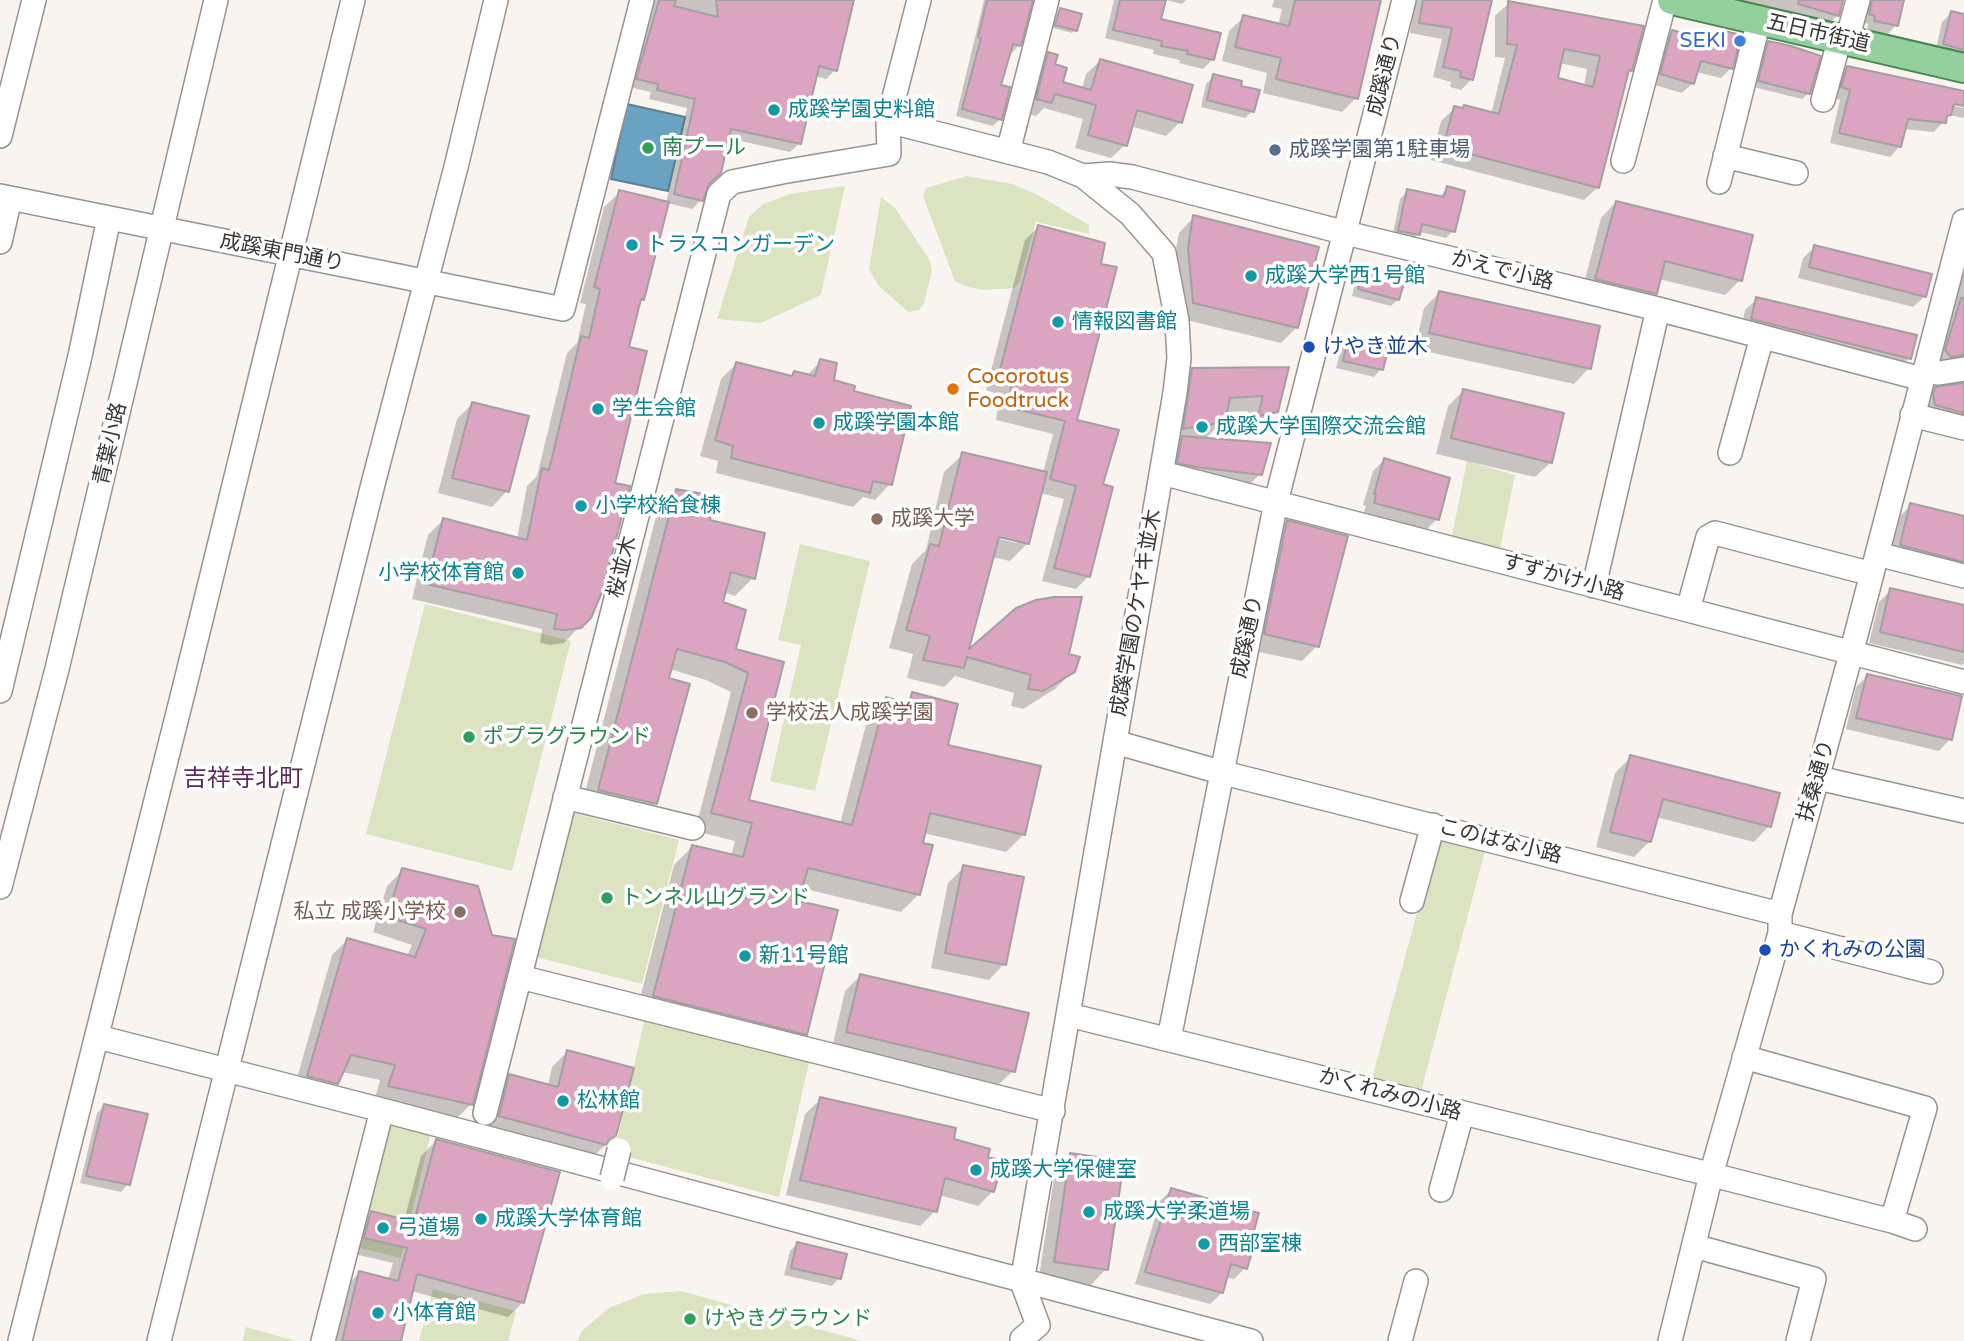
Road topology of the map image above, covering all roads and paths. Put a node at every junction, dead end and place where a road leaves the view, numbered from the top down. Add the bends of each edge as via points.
1 (34, 0) edge
2 (216, 0) edge
3 (353, 0) edge
4 (496, 0) edge
5 (642, 0) edge
6 (919, 0) edge
7 (1047, 0) edge
8 (1404, 0) edge
9 (1665, 0) edge
10 (1672, 0) edge
11 (1858, 0) edge
12 (1731, 7) edge
13 (1759, 20) junction
14 (1843, 39) junction
15 (1964, 68) edge
16 (1823, 100) dead end
17 (888, 121) junction
18 (0, 136) edge
19 (1008, 152) junction
20 (1725, 156) junction
21 (1623, 161) dead end
22 (1796, 173) dead end
23 (1083, 176) junction
24 (1718, 182) dead end
25 (5, 197) edge
26 (109, 218) junction
27 (1964, 221) edge
28 (162, 229) junction
29 (1346, 233) junction
30 (0, 242) edge
31 (291, 254) junction
32 (426, 283) junction
33 (1658, 309) junction
34 (1762, 337) junction
35 (1964, 369) edge
36 (1923, 375) junction
37 (1912, 415) junction
38 (1964, 428) edge
39 (1730, 453) dead end
40 (1162, 472) junction
41 (1276, 502) junction
42 (1874, 564) junction
43 (1964, 576) edge
44 (1594, 586) junction
45 (1688, 610) junction
46 (1851, 654) junction
47 (1964, 682) edge
48 (0, 691) edge
49 (1115, 742) junction
50 (1220, 772) junction
51 (1818, 778) junction
52 (565, 797) junction
53 (1964, 810) edge
54 (1433, 825) junction
55 (693, 828) dead end
56 (0, 887) edge
57 (1412, 901) dead end
58 (1780, 923) junction
59 (1931, 972) dead end
60 (520, 977) junction
61 (1069, 1015) junction
62 (97, 1037) junction
63 (1169, 1039) junction
64 (1744, 1057) junction
65 (226, 1069) junction
66 (382, 1110) junction
67 (1053, 1111) junction
68 (485, 1113) dead end
69 (1462, 1114) junction
70 (619, 1150) dead end
71 (1711, 1175) junction
72 (612, 1178) dead end
73 (1441, 1190) dead end
74 (1892, 1221) junction
75 (1915, 1229) dead end
76 (1695, 1246) junction
77 (1416, 1281) dead end
78 (1022, 1282) junction
79 (20, 1341) edge
80 (159, 1341) edge
81 (323, 1341) edge
82 (1022, 1341) edge
83 (1251, 1341) edge
84 (1399, 1341) edge
85 (1670, 1341) edge
86 (1798, 1341) edge

1 - 18 street
2 - 28 street, 青葉小路
3 - 31 street
4 - 32 street
5 - 32 street, 成蹊東門通り via 563,309
6 - 17 street
7 - 19 street
8 - 29 street, 成蹊通り
9 - 21 street
10 - 12 main road, 五日市街道
11 - 14 street
12 - 13 main road, 五日市街道
13 - 14 main road, 五日市街道
13 - 20 street
14 - 15 main road, 五日市街道
14 - 16 street
17 - 19 street, 成蹊学園のケヤキ並木
17 - 52 street, 桜並木 via 889,153 732,183 719,194
19 - 23 street, 成蹊学園のケヤキ並木
20 - 22 street
20 - 24 street
23 - 29 street, かえで小路 via 1132,177
23 - 40 street, 成蹊学園のケヤキ並木 via 1130,214 1164,253 1179,358
25 - 26 street, 成蹊東門通り
25 - 30 street
26 - 28 street, 成蹊東門通り
26 - 48 street
27 - 36 street, 扶桑通り
28 - 31 street, 成蹊東門通り
28 - 56 street, 青葉小路
29 - 33 street, かえで小路
29 - 41 street, 成蹊通り
31 - 32 street, 成蹊東門通り
31 - 62 street
32 - 65 street
33 - 34 street, かえで小路
33 - 44 street
34 - 36 street, かえで小路
34 - 39 street
35 - 36 street, かえで小路
36 - 37 street, 扶桑通り
37 - 38 street
37 - 42 street, 扶桑通り
40 - 41 street, すずかけ小路
40 - 49 street, 成蹊学園のケヤキ並木
41 - 44 street, すずかけ小路
41 - 50 street, 成蹊通り
42 - 43 street
42 - 45 street via 1715,533 1708,537
42 - 46 street, 扶桑通り
44 - 45 street, すずかけ小路
45 - 46 street, すずかけ小路
46 - 47 street, すずかけ小路
46 - 51 street, 扶桑通り
49 - 50 street, このはな小路
49 - 61 street, 成蹊学園のケヤキ並木
50 - 54 street, このはな小路
50 - 63 street, 成蹊通り
51 - 53 street
51 - 58 street, 扶桑通り
52 - 55 street
52 - 60 street, 桜並木
54 - 57 street
54 - 58 street, このはな小路
58 - 59 street, このはな小路
58 - 64 street, 扶桑通り
60 - 67 street
60 - 68 street, 桜並木
61 - 63 street, かくれみの小路
61 - 67 street, 成蹊学園のケヤキ並木
62 - 65 street
62 - 79 street
63 - 69 street, かくれみの小路
64 - 71 street, 扶桑通り
64 - 74 street via 1925,1108
65 - 66 street
65 - 80 street
66 - 78 street
66 - 81 street
67 - 78 street, 成蹊学園のケヤキ並木
69 - 71 street, かくれみの小路
69 - 73 street
70 - 72 street, bridge
71 - 74 street, かくれみの小路
71 - 76 street, 扶桑通り
74 - 75 street, かくれみの小路
76 - 85 street, 扶桑通り
76 - 86 street via 1814,1279
77 - 84 street
78 - 82 street via 1038,1325
78 - 83 street

